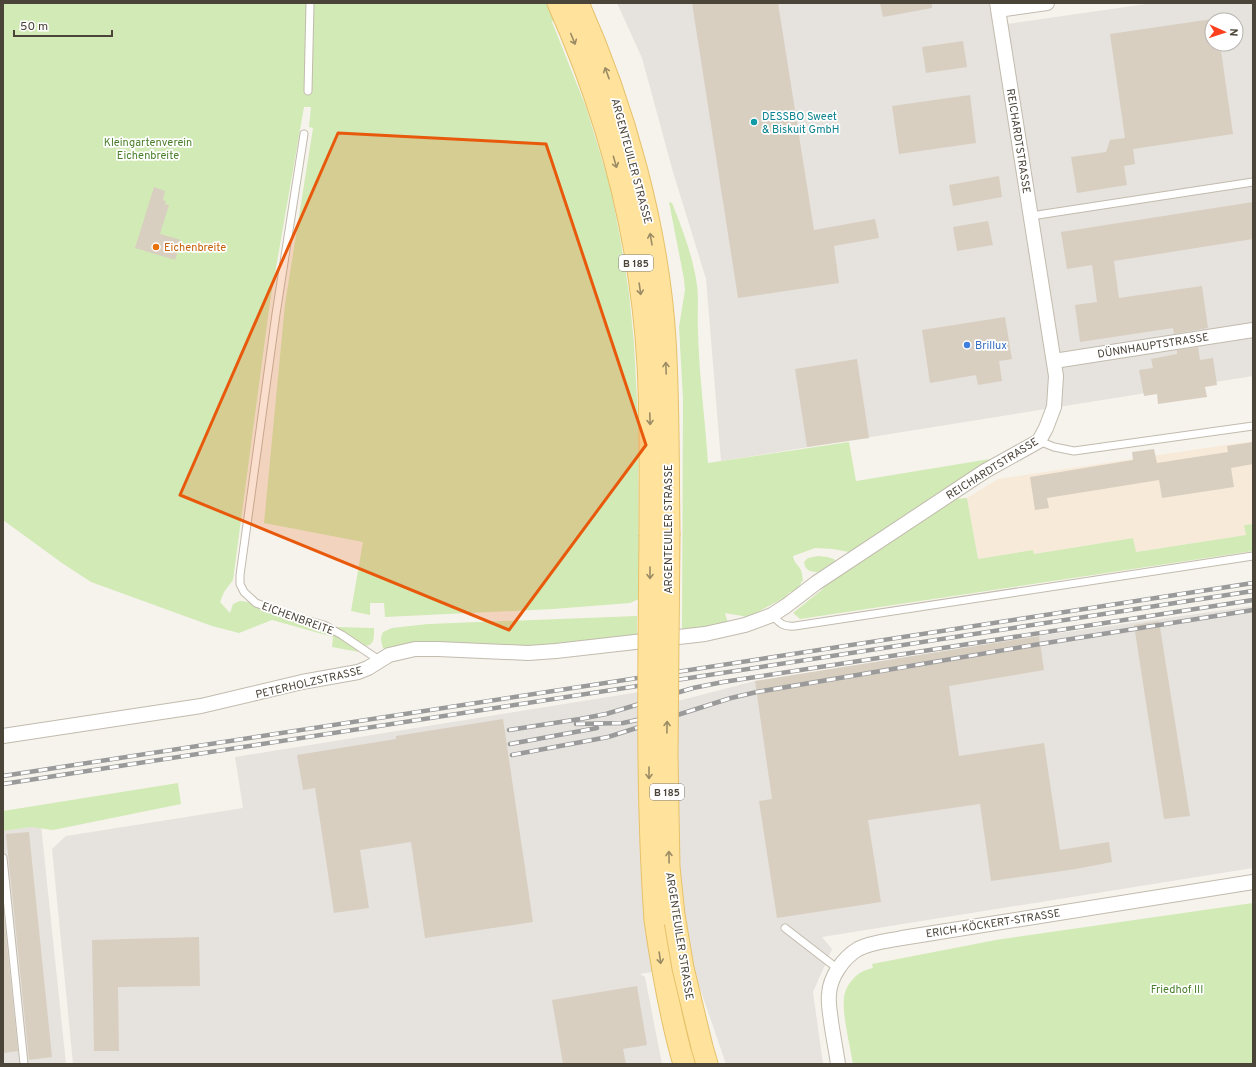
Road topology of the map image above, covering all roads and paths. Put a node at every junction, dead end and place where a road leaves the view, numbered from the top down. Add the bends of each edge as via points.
1 (310, 3) edge
2 (558, 3) edge
3 (578, 3) edge
4 (1047, 3) edge
5 (997, 7) edge
6 (308, 91) dead end
7 (304, 134) dead end
8 (1253, 182) edge
9 (1031, 216) junction
10 (1253, 330) edge
11 (1054, 361) junction
12 (1253, 426) edge
13 (1039, 441) junction
14 (659, 534) junction
15 (1253, 556) edge
16 (772, 614) junction
17 (661, 640) joint
18 (379, 660) junction
19 (3, 736) edge
20 (3, 858) edge
21 (1253, 882) edge
22 (785, 928) dead end
23 (838, 969) junction
24 (704, 1056) edge
25 (682, 1059) edge
26 (24, 1064) edge
27 (838, 1064) edge

1 - 6 lane
2 -> 14 main road, ARGENTEUILER STRASSE / B 185 via 590,81 623,190 643,313
14 -> 3 main road, ARGENTEUILER STRASSE / B 185 via 667,407 665,339 650,228 616,99
4 - 5 street
5 - 9 street, REICHARDTSTRASSE
7 - 18 lane, EICHENBREITE via 262,409 240,584 244,592 256,603 324,625
8 - 9 lane
9 - 11 street, REICHARDTSTRASSE
10 - 11 street, DÜNNHAUPTSTRASSE
11 - 13 street, REICHARDTSTRASSE via 1054,407
12 - 13 lane via 1074,451
13 - 16 street, REICHARDTSTRASSE via 978,476 816,582 792,602
24 -> 14 main road, ARGENTEUILER STRASSE / B 185, bridge via 683,968 669,867
14 -> 25 main road, ARGENTEUILER STRASSE / B 185, bridge via 650,815 652,874 661,964
15 - 16 lane via 795,626 781,624
16 - 17 street, REICHARDTSTRASSE via 727,630
17 - 18 street, PETERHOLZSTRASSE via 528,653 415,649
18 - 19 street, PETERHOLZSTRASSE via 358,672 302,682 201,706
20 - 26 lane
21 - 23 street, ERICH-KÖCKERT-STRASSE via 872,944 846,958
22 - 23 lane
23 - 27 street, ERICH-KÖCKERT-STRASSE via 829,994

